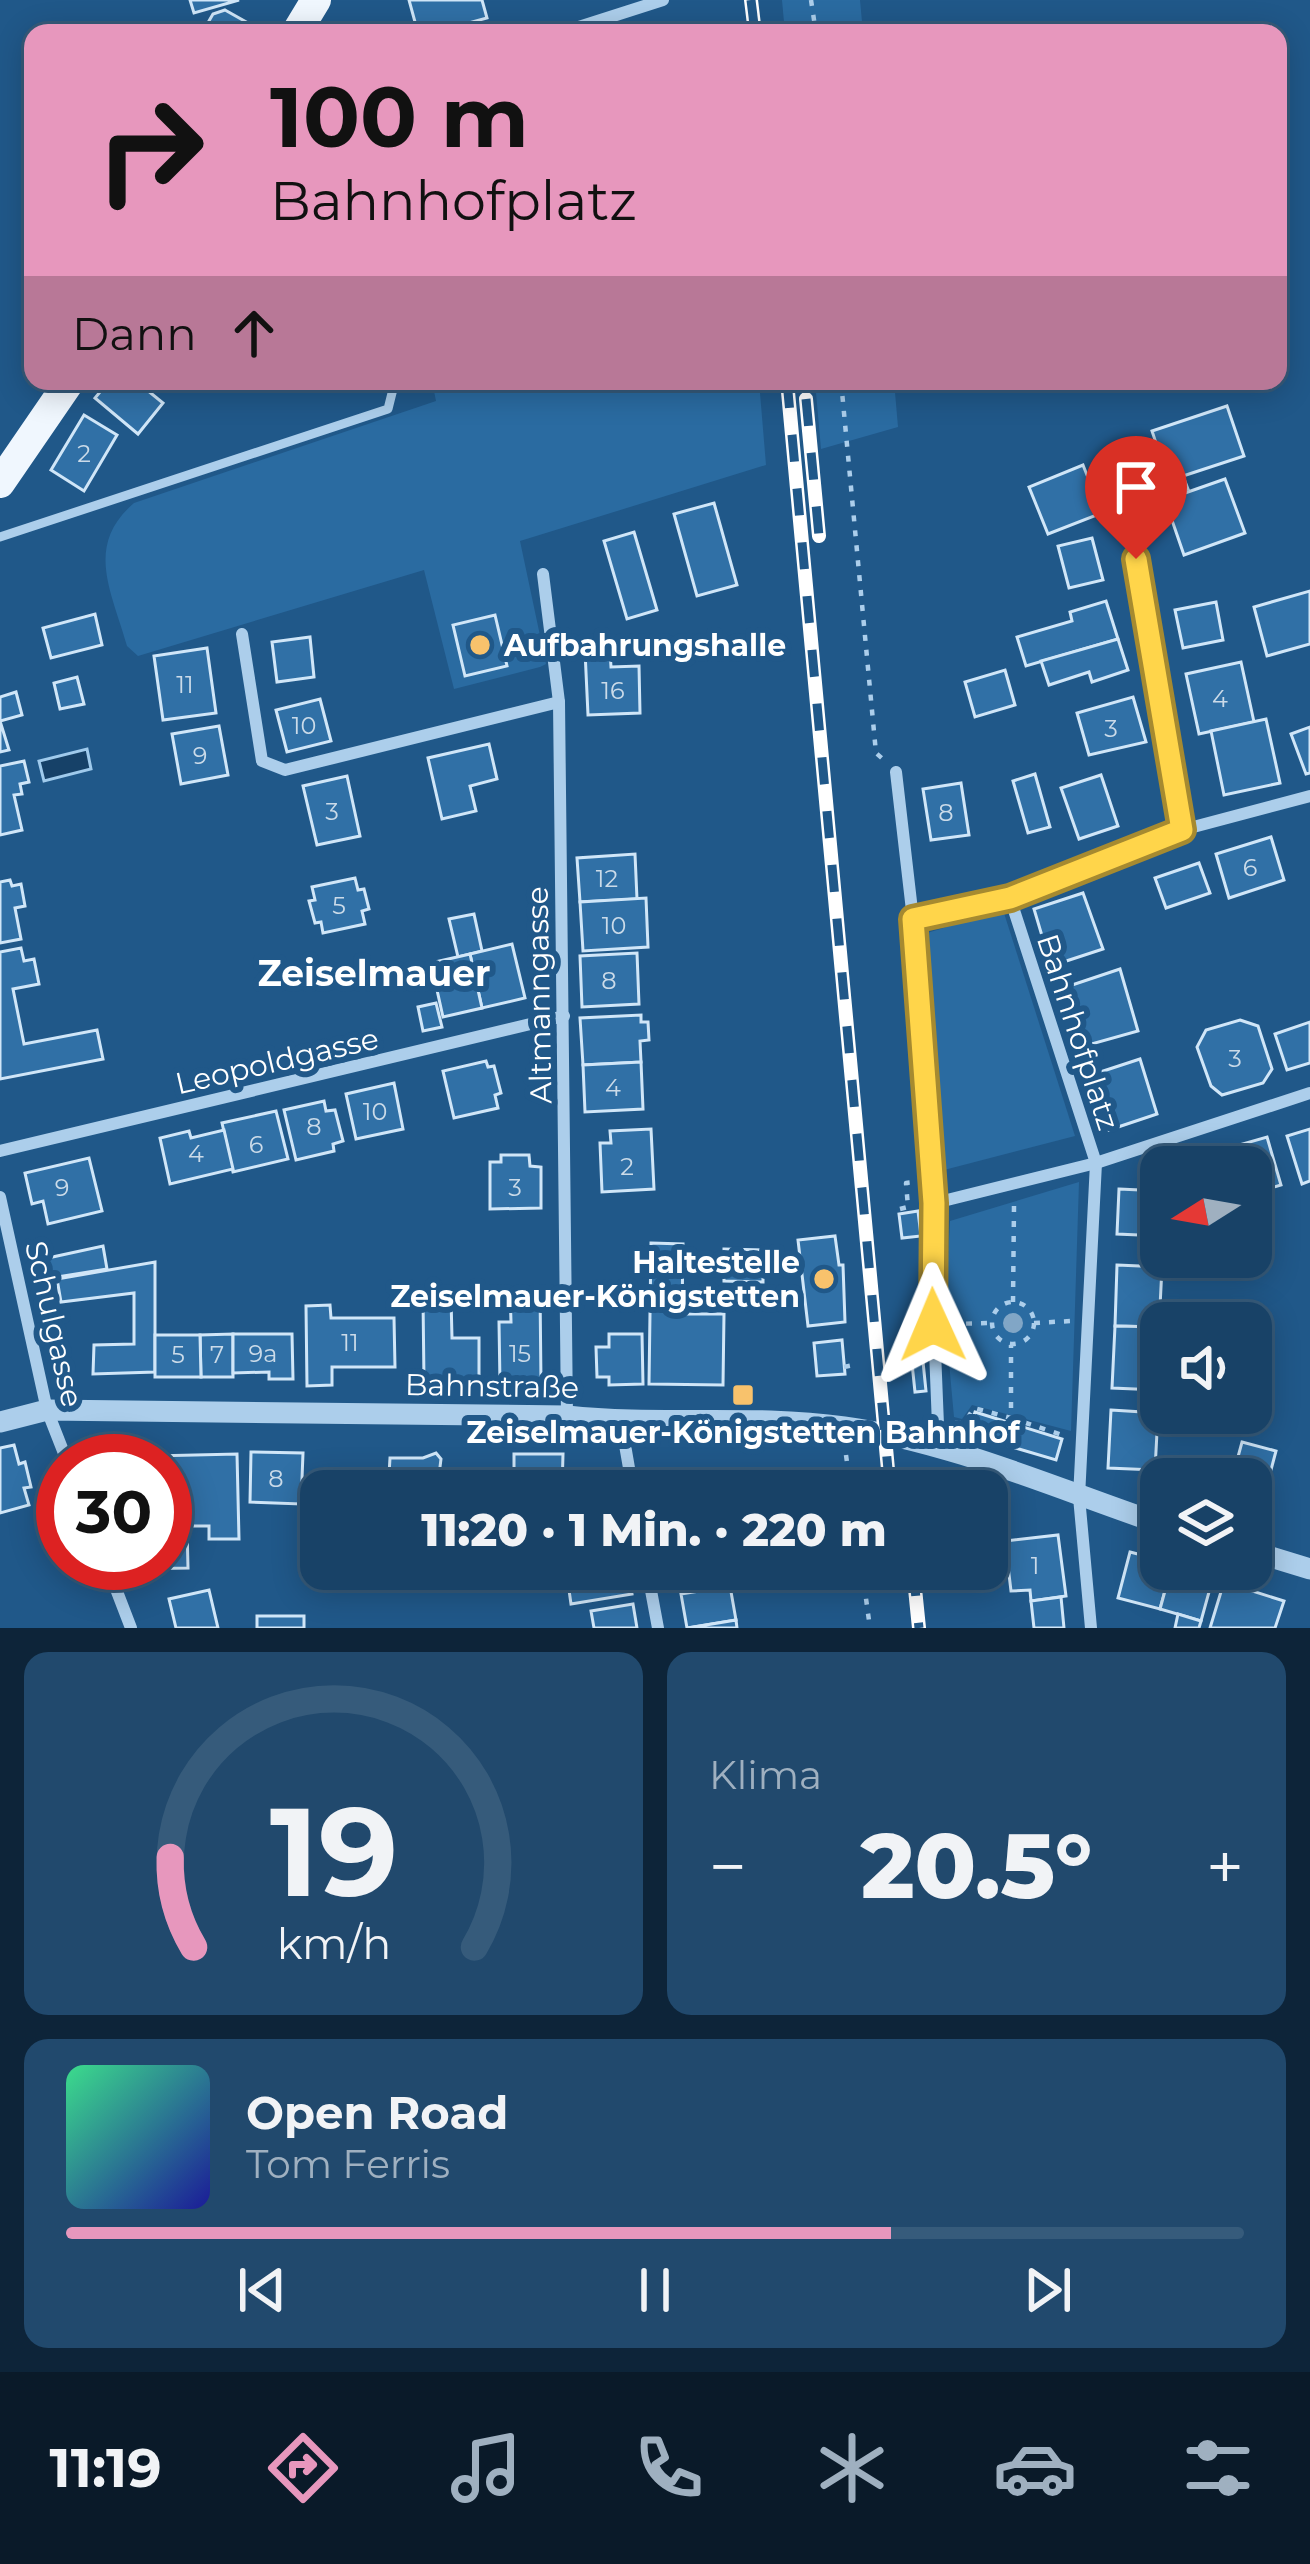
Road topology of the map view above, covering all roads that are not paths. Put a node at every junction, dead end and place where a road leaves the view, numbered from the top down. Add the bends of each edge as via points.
1 (663, 0) edge
2 (588, 24) edge
3 (64, 390) edge
4 (393, 390) edge
5 (1120, 469) dead end
6 (0, 483) edge
7 (0, 537) edge
8 (543, 574) dead end
9 (242, 634) dead end
10 (559, 702) junction
11 (896, 772) road end
12 (1310, 796) edge
13 (1182, 830) junction
14 (1010, 898) junction
15 (913, 919) junction
16 (564, 1016) junction
17 (1310, 1094) edge
18 (0, 1151) edge
19 (1096, 1163) junction
20 (0, 1197) edge
21 (934, 1203) junction
22 (47, 1410) junction
23 (567, 1416) junction
24 (0, 1422) edge
25 (621, 1422) junction
26 (56, 1434) edge
27 (939, 1450) junction
28 (629, 1470) edge
29 (1079, 1497) junction
30 (1140, 1517) edge
31 (1272, 1557) edge
32 (1310, 1569) edge
33 (116, 1590) edge
34 (651, 1590) edge
35 (131, 1628) edge
36 (658, 1628) edge
37 (1091, 1628) edge

1 - 2 street
3 - 6 main road
4 - 7 lane via 388,409
5 - 13 street
8 - 10 street, Altmanngasse
9 - 10 street via 262,761 285,770
10 - 16 street, Altmanngasse
11 - 15 street
12 - 13 street
13 - 14 street
14 - 15 street
14 - 19 street, Bahnhofplatz
15 - 21 street
16 - 18 street, Leopoldgasse
16 - 23 street, Altmanngasse
17 - 19 street
19 - 21 street
19 - 29 street, Bahnhofplatz
20 - 22 street, Schulgasse
21 - 27 street
22 - 23 street, Bahnstraße
22 - 24 street, Bahnstraße
22 - 26 street, Schulgasse
23 - 25 street, Bahnstraße
25 - 27 street, Bahnstraße via 842,1426
25 - 28 street
27 - 29 street, Bahnstraße
29 - 30 street, Bahnstraße
29 - 37 street, Bahnhofplatz
31 - 32 street
33 - 35 street
34 - 36 street

